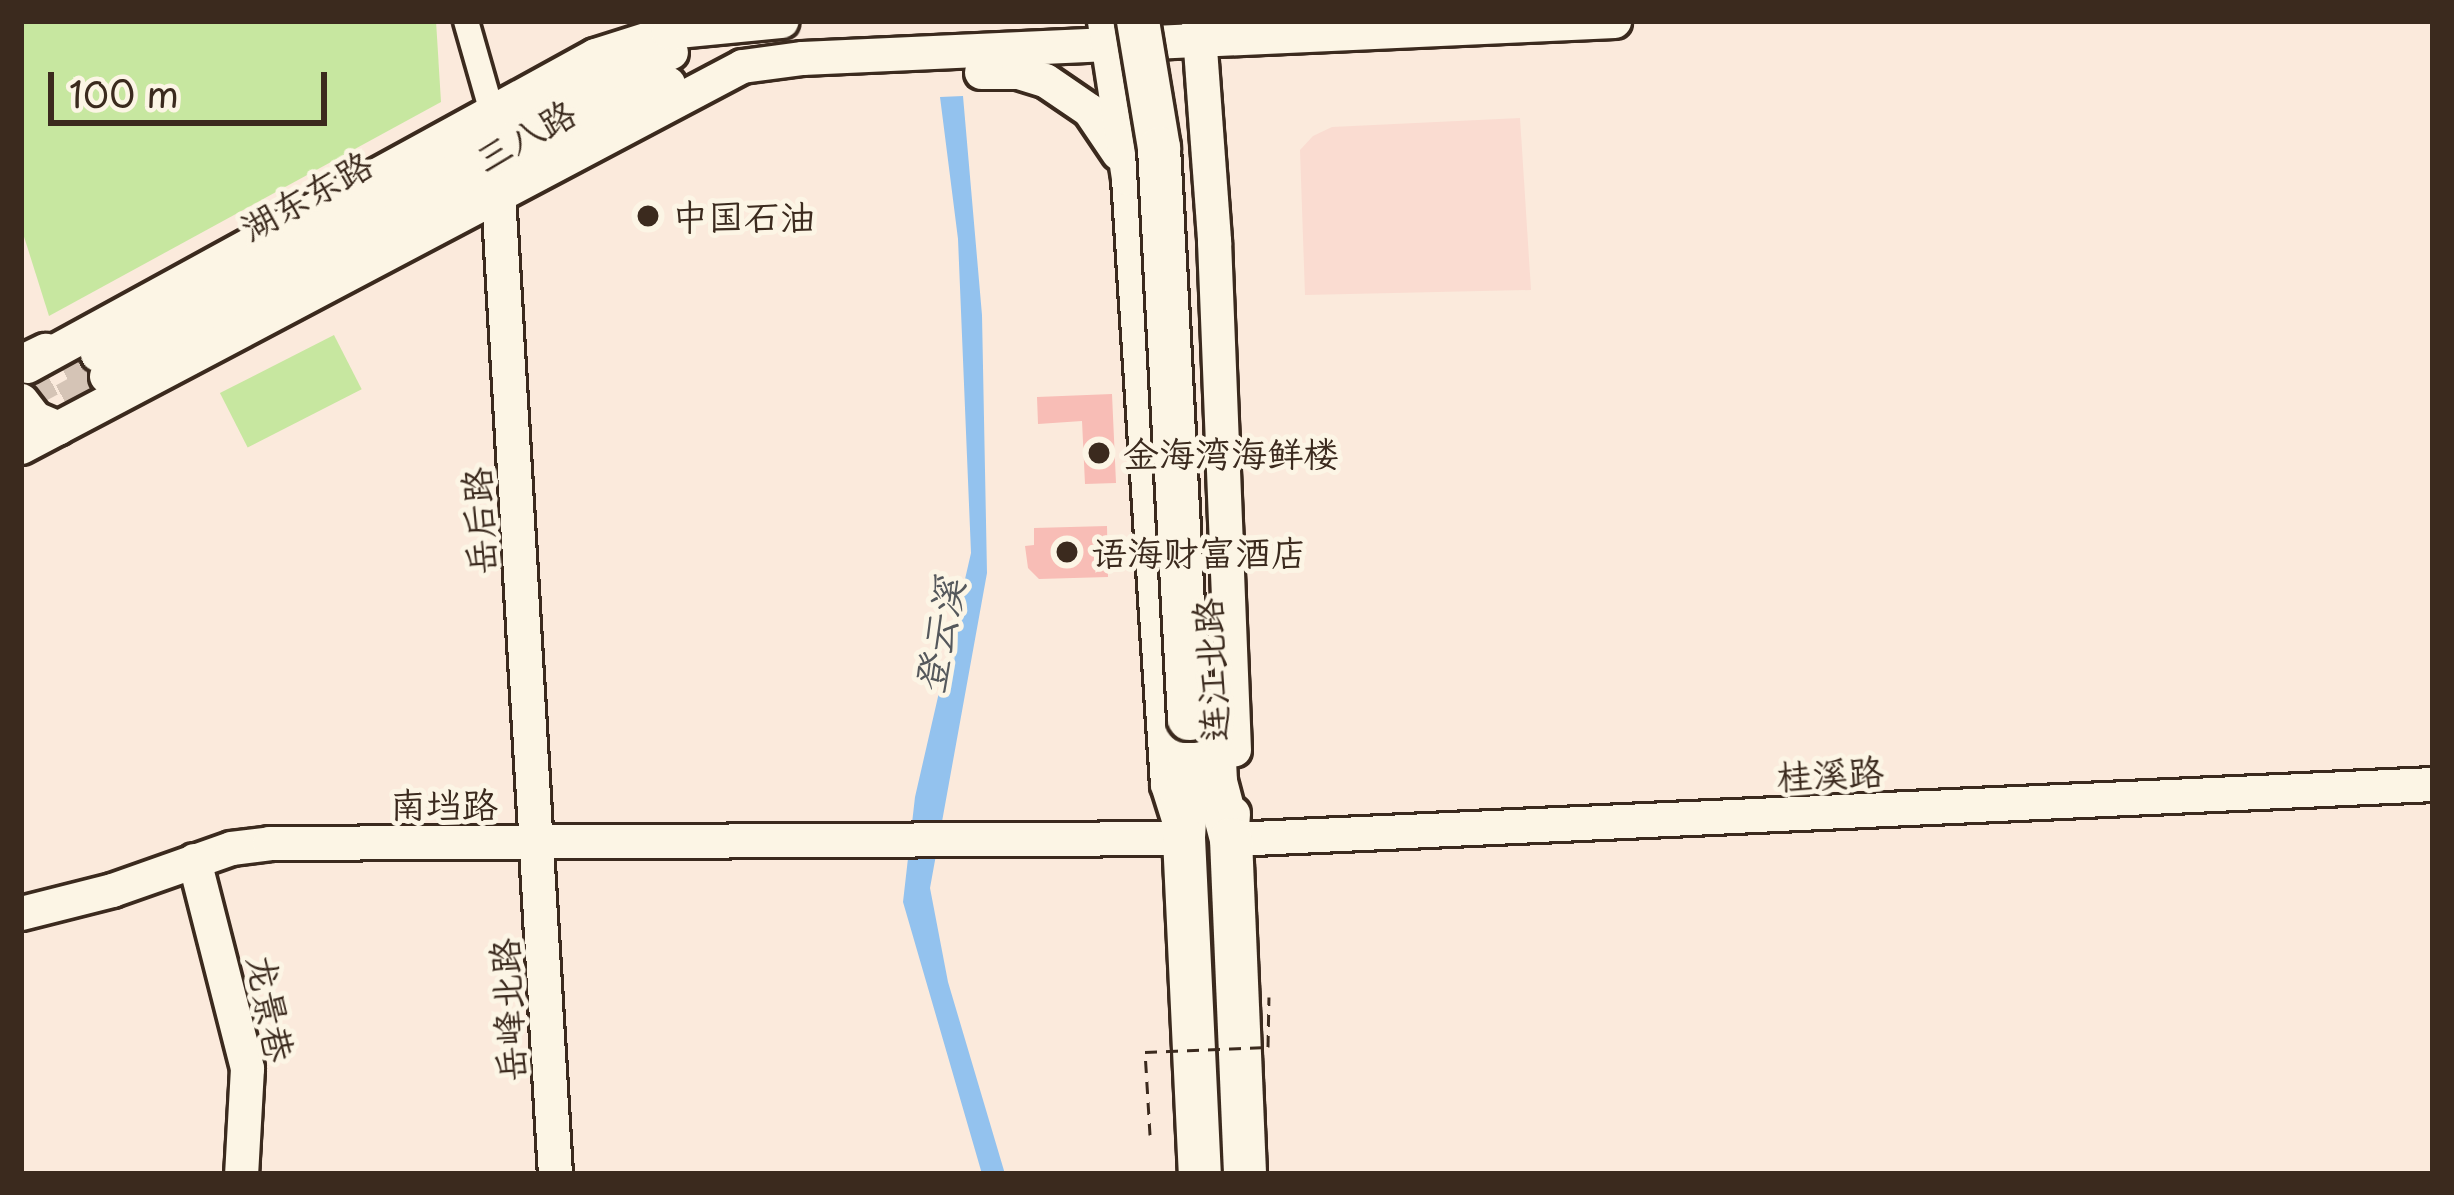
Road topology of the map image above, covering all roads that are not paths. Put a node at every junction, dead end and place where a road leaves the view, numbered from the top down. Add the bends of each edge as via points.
1 (466, 21) edge
2 (1162, 21) edge
3 (1614, 21) edge
4 (767, 23) edge
5 (1117, 30) edge
6 (1200, 31) edge
7 (868, 56) junction
8 (742, 66) junction
9 (491, 109) junction
10 (1128, 178) junction
11 (498, 195) junction
12 (29, 362) edge
13 (21, 400) edge
14 (58, 428) junction
15 (21, 447) edge
16 (1201, 719) junction
17 (2433, 784) edge
18 (1184, 838) junction
19 (1231, 838) junction
20 (537, 842) junction
21 (194, 860) junction
22 (21, 913) edge
23 (241, 1174) edge
24 (555, 1174) edge
25 (1200, 1174) edge
26 (1245, 1174) edge

1 - 9 street
2 - 16 highway, 连江北路 via 1187,224
3 - 6 main road, 三八路
4 - 8 main road, 湖东东路 via 594,84 101,365 601,108
4 - 9 main road, 三八路 via 634,41
5 - 6 main road, 三八路
5 - 7 main road, 三八路
5 - 10 main road
5 - 16 highway, 连江北路, bridge via 1159,148
6 - 19 main road via 1235,781
7 - 8 main road, 三八路
7 - 10 main road via 919,73 1018,72 1045,80 1089,110
8 - 11 main road, 三八路
9 - 12 main road, 三八路
10 - 18 main road via 1167,784
11 - 14 main road, 三八路
11 - 20 main road, 岳后路
13 - 14 main road
14 - 15 main road, 三八路
16 - 18 highway, 连江北路
16 - 19 highway, 连江北路
17 - 19 main road, 桂溪路
18 - 20 main road, 南垱路
18 - 25 highway, 连江北路
19 - 26 highway, 连江北路
20 - 21 main road, 南垱路 via 269,843
20 - 24 main road, 岳峰北路
21 - 22 main road, 南垱路
21 - 23 main road, 龙景巷 via 247,1068

